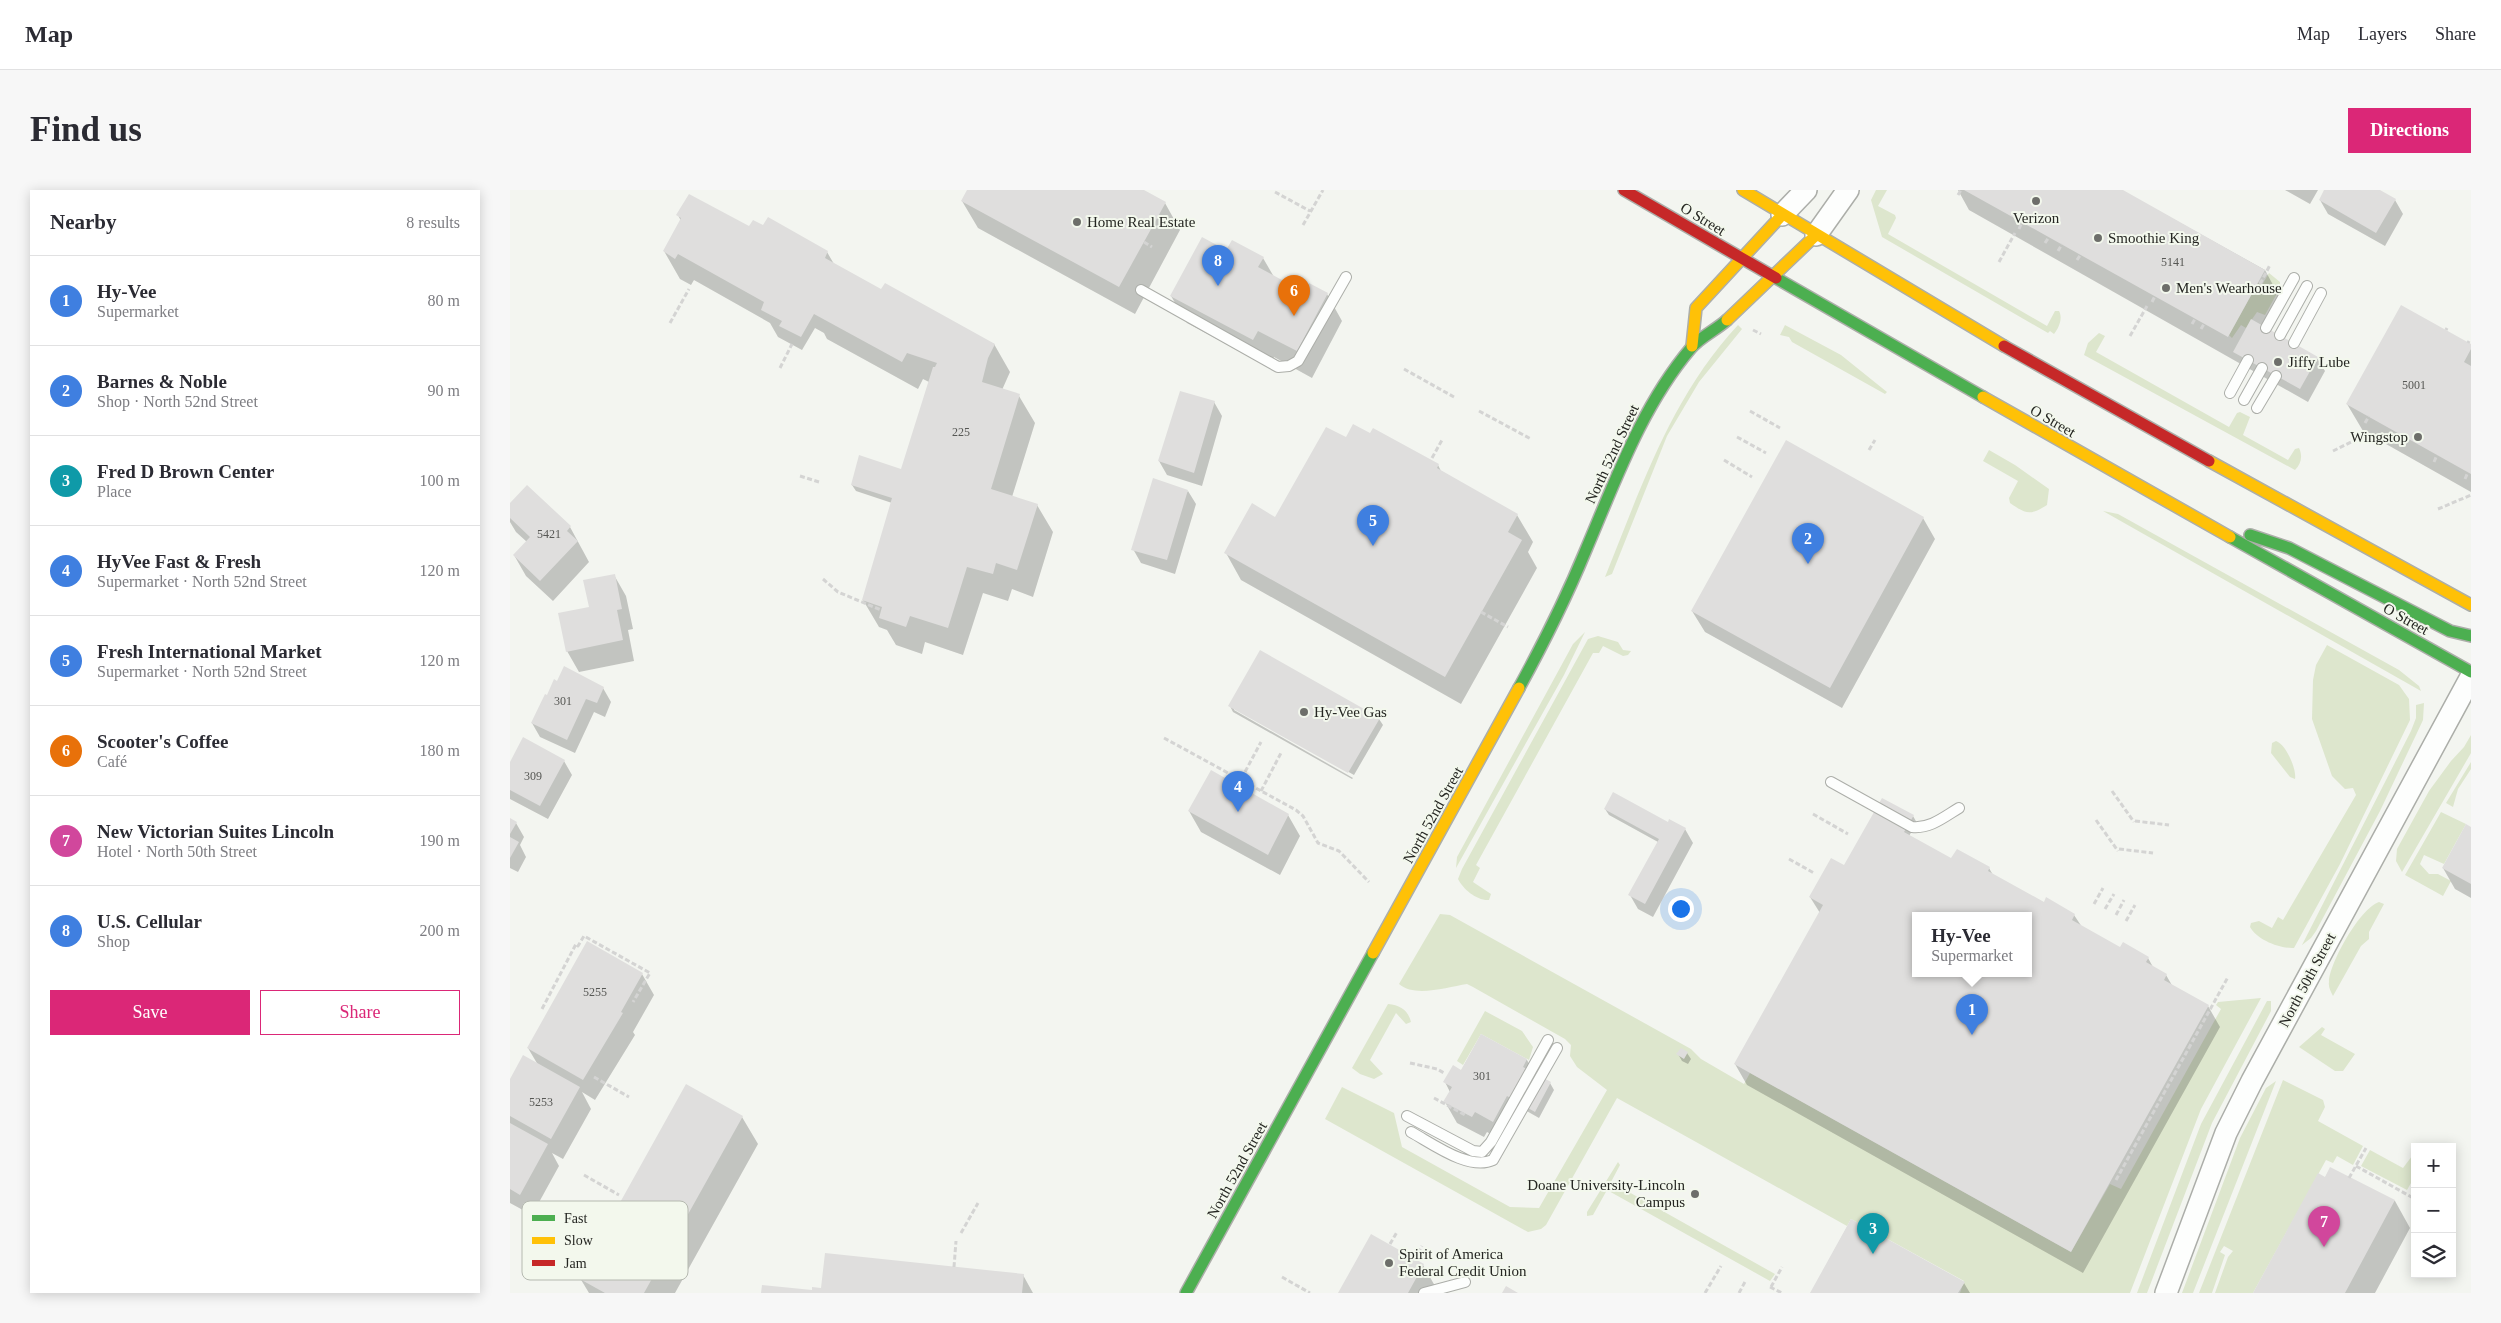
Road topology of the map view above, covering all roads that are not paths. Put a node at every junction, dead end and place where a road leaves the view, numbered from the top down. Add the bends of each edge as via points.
1 (1624, 190) edge
2 (1743, 190) edge
3 (1806, 190) edge
4 (1848, 190) edge
5 (1782, 215) junction
6 (1816, 235) junction
7 (1741, 259) junction
8 (1770, 276) junction
9 (1346, 277) dead end
10 (2294, 278) dead end
11 (2307, 286) dead end
12 (1141, 290) dead end
13 (2321, 294) dead end
14 (2266, 328) dead end
15 (2280, 335) dead end
16 (2294, 343) dead end
17 (1692, 346) junction
18 (2248, 360) dead end
19 (2262, 368) dead end
20 (2276, 376) dead end
21 (2230, 393) dead end
22 (2244, 400) dead end
23 (2257, 408) dead end
24 (2194, 517) junction
25 (2471, 605) edge
26 (2471, 636) edge
27 (2471, 672) edge
28 (2471, 677) edge
29 (1831, 782) dead end
30 (1959, 808) dead end
31 (1548, 1040) dead end
32 (1557, 1048) dead end
33 (1407, 1116) dead end
34 (1411, 1132) dead end
35 (1465, 1282) dead end
36 (1186, 1293) edge
37 (1424, 1293) edge
38 (2166, 1293) edge

1 - 7 main road, O Street
2 - 5 main road
3 - 5 street
4 - 6 street
5 - 6 main road
5 - 7 main road, North 52nd Street
6 - 8 main road, North 52nd Street
6 - 25 main road via 2052,372
7 - 8 main road, O Street
7 - 17 main road, North 52nd Street via 1696,308
8 - 17 main road, North 52nd Street via 1718,327
8 - 24 main road, O Street
9 - 12 lane via 1298,361 1278,367
10 - 14 lane
11 - 15 lane
13 - 16 lane
17 - 36 main road, North 52nd Street via 1637,431 1538,655
18 - 21 lane
19 - 22 lane
20 - 23 lane
24 - 26 main road via 2289,548 2450,630
24 - 27 main road, O Street
28 - 38 street, North 50th Street via 2247,1090 2226,1133
29 - 30 lane via 1912,827 1933,824
31 - 33 lane via 1491,1142 1482,1152 1473,1151
32 - 34 lane via 1493,1160 1484,1164 1468,1162
35 - 37 lane

